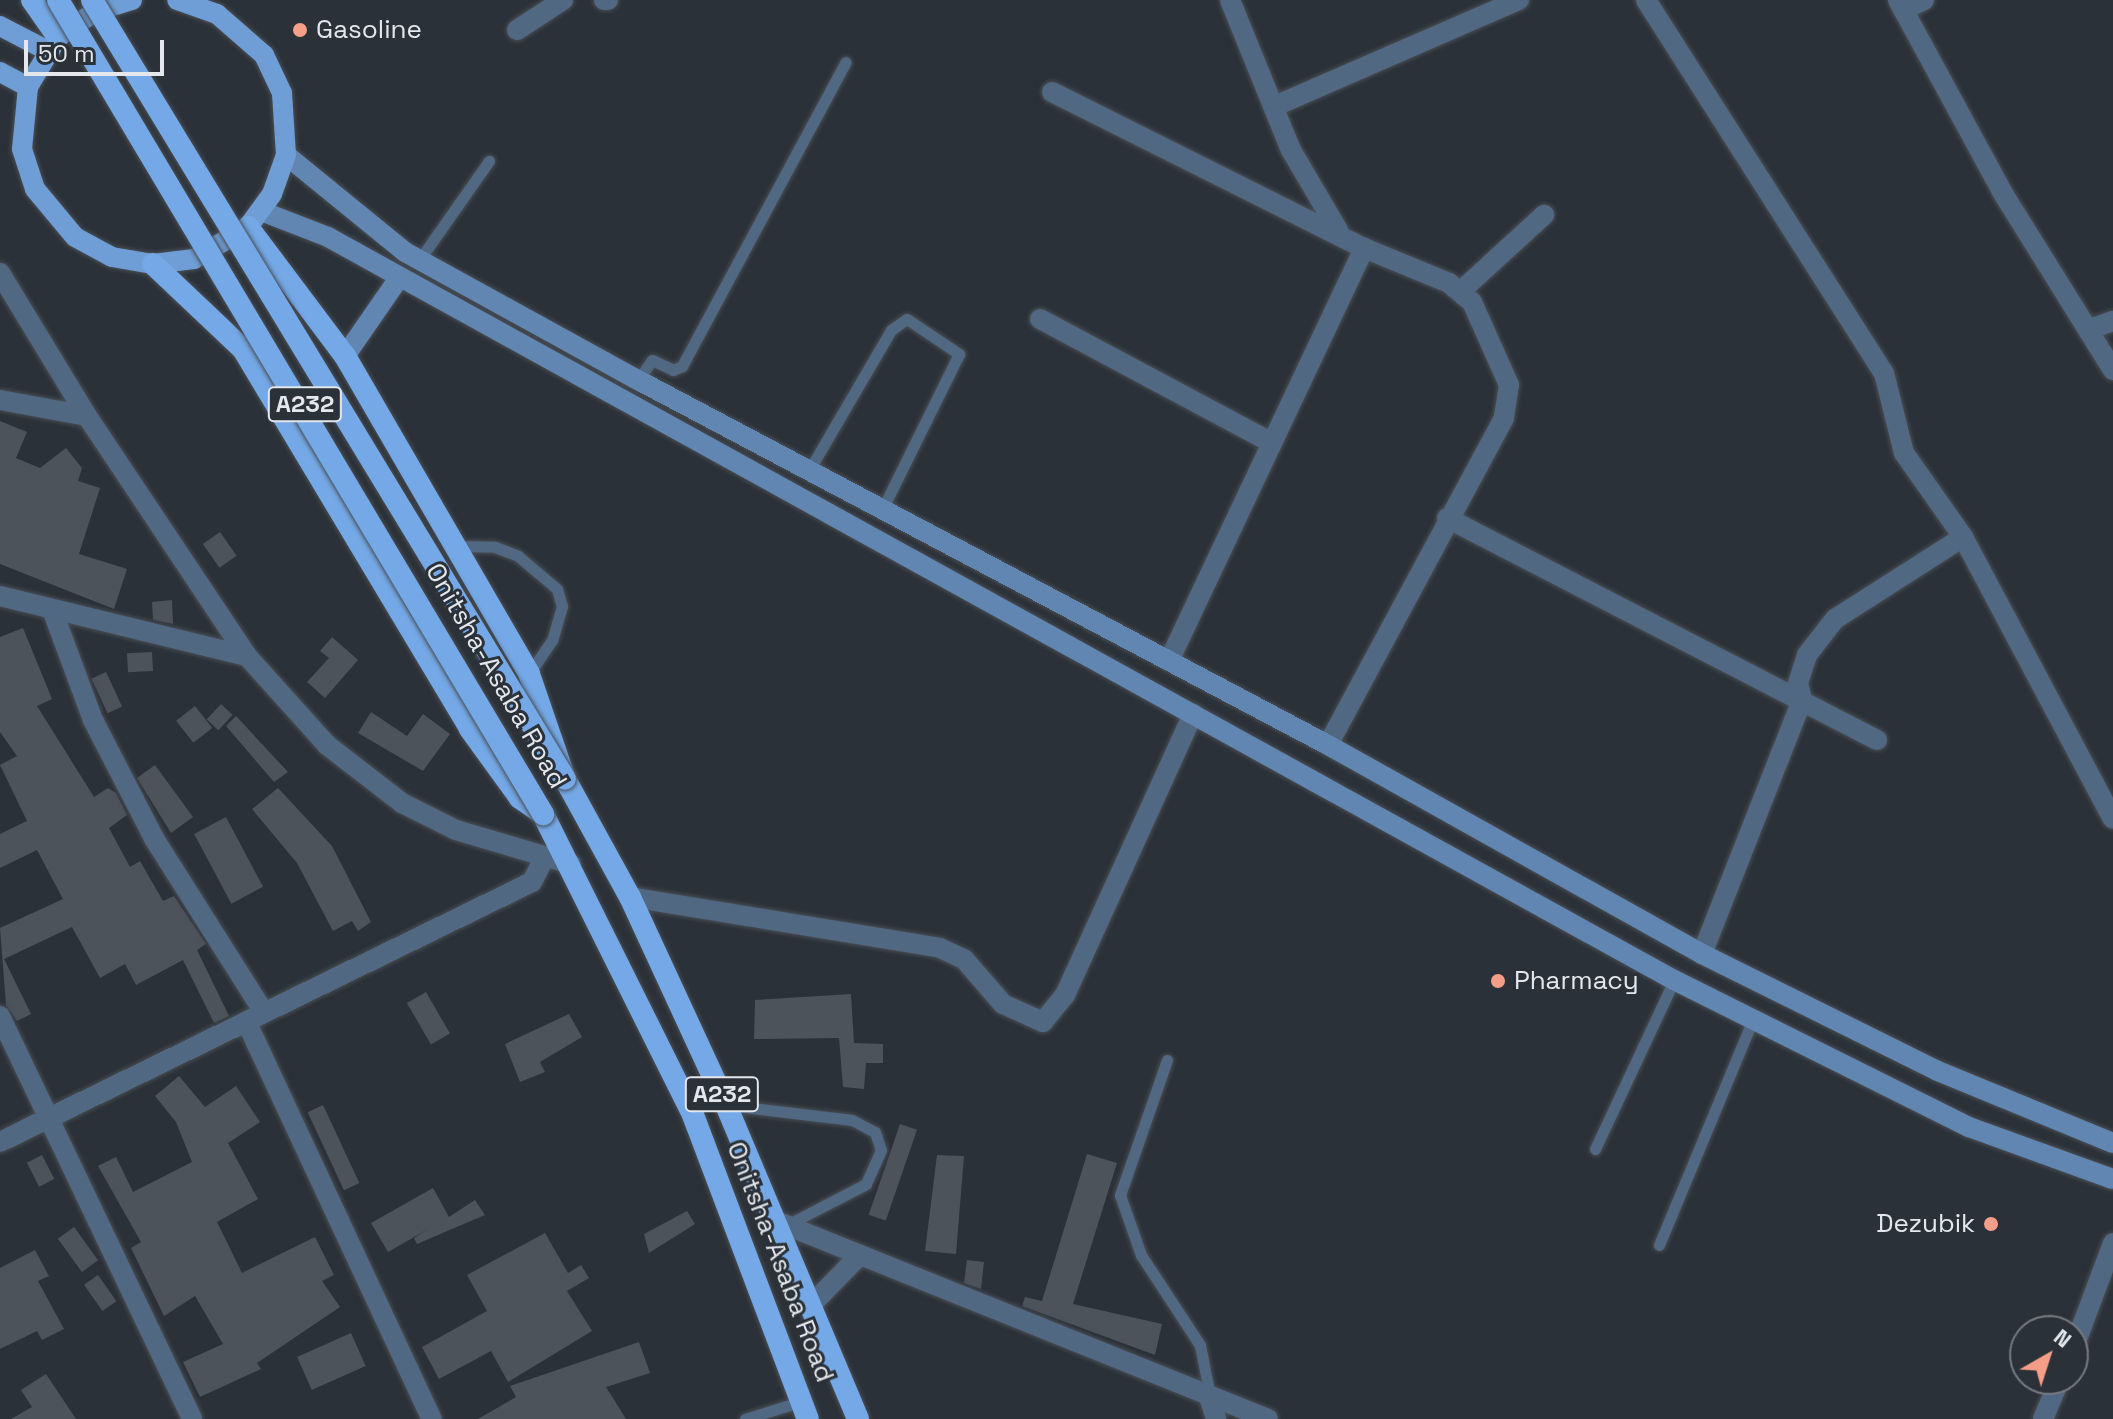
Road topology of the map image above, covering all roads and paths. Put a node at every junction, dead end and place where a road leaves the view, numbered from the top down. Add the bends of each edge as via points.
1 (32, 0) edge
2 (58, 0) edge
3 (92, 0) edge
4 (132, 0) edge
5 (177, 0) edge
6 (563, 0) edge
7 (1230, 0) edge
8 (1519, 0) edge
9 (1646, 0) edge
10 (1924, 0) edge
11 (1901, 5) edge
12 (0, 26) edge
13 (517, 30) dead end
14 (53, 44) junction
15 (846, 62) dead end
16 (0, 72) edge
17 (28, 87) junction
18 (1052, 92) dead end
19 (1275, 106) junction
20 (286, 155) junction
21 (489, 161) dead end
22 (1544, 215) dead end
23 (254, 219) junction
24 (1338, 230) junction
25 (1364, 248) junction
26 (420, 259) junction
27 (153, 264) junction
28 (0, 273) edge
29 (399, 278) junction
30 (1461, 291) junction
31 (1040, 319) dead end
32 (2113, 321) edge
33 (2088, 330) junction
34 (345, 356) junction
35 (2113, 370) edge
36 (638, 380) junction
37 (0, 400) edge
38 (87, 416) junction
39 (1272, 443) junction
40 (811, 467) junction
41 (884, 506) junction
42 (1447, 518) junction
43 (1963, 537) junction
44 (456, 546) junction
45 (0, 596) edge
46 (53, 612) junction
47 (247, 656) junction
48 (1169, 661) junction
49 (529, 674) junction
50 (1802, 700) junction
51 (1193, 714) junction
52 (1877, 740) dead end
53 (1328, 745) junction
54 (565, 779) junction
55 (543, 814) junction
56 (2113, 819) edge
57 (545, 857) junction
58 (571, 864) junction
59 (630, 897) junction
60 (1702, 954) junction
61 (1674, 980) junction
62 (0, 1016) edge
63 (254, 1016) junction
64 (1753, 1019) junction
65 (1167, 1060) dead end
66 (726, 1105) junction
67 (49, 1121) junction
68 (0, 1142) edge
69 (2113, 1143) edge
70 (1595, 1149) dead end
71 (2113, 1179) edge
72 (782, 1223) junction
73 (2113, 1243) edge
74 (1659, 1245) dead end
75 (860, 1255) junction
76 (814, 1302) junction
77 (2086, 1315) edge
78 (2053, 1395) edge
79 (805, 1410) edge
80 (1213, 1410) edge
81 (192, 1419) edge
82 (432, 1419) edge
83 (745, 1419) edge
84 (858, 1419) edge
85 (1268, 1419) edge
86 (2043, 1419) edge

1 - 14 highway
2 - 55 highway, Onitsha-Asaba Road / A232, bridge
3 - 54 highway, A232, bridge
4 - 14 main road via 96,11
5 - 20 main road via 226,19 264,55 284,103
6 - 13 street
7 - 19 street
8 - 19 street
9 - 43 street via 1884,373 1904,453
10 - 11 street
11 - 33 street
12 - 14 main road
14 - 17 main road
15 - 36 lane via 682,366 673,370 652,360
16 - 17 main road
17 - 27 main road via 22,149 46,207 92,249
18 - 24 street
19 - 24 street via 1291,150
20 - 23 main road
20 - 26 main road via 339,205
21 - 26 lane
22 - 30 street
23 - 27 main road via 194,259
23 - 29 main road via 328,237
23 - 34 highway
24 - 25 street
25 - 30 street
25 - 39 street
26 - 36 main road
27 - 55 highway via 243,349 470,729 520,798
28 - 38 street
29 - 34 main road
29 - 51 main road
30 - 42 street via 1509,385 1509,400
31 - 39 street
32 - 33 street
33 - 35 street
34 - 44 highway
36 - 40 main road
37 - 38 street
38 - 47 street
39 - 48 street
40 - 41 main road
40 - 41 lane via 891,330 907,319 959,354
41 - 48 main road
42 - 50 street
42 - 53 street
43 - 50 street via 1835,619 1801,669
43 - 56 street
44 - 49 highway
44 - 49 lane via 495,547 518,556 557,589 562,606 552,640
45 - 46 street
46 - 47 street
46 - 63 street via 93,720
47 - 57 street via 327,745 372,782 456,830
48 - 53 main road
49 - 54 highway
50 - 52 street
50 - 60 street
51 - 59 street via 1065,995 1043,1022 1003,1004 964,959 940,948
51 - 61 main road
53 - 60 main road
54 - 59 highway, A232
55 - 58 highway, Onitsha-Asaba Road / A232
57 - 58 street
57 - 63 street via 532,882
58 - 79 highway, Onitsha-Asaba Road / A232 via 693,1115
59 - 66 highway, A232
60 - 69 main road via 1925,1065
61 - 64 main road
61 - 70 lane
62 - 67 street
63 - 67 street
63 - 82 street
64 - 71 main road via 1969,1127
64 - 74 lane
65 - 80 lane via 1120,1195 1141,1255 1200,1345
66 - 72 highway, A232
66 - 72 lane via 852,1120 875,1132 881,1150 866,1184
67 - 68 street
67 - 81 street
72 - 75 street
72 - 76 highway, A232
73 - 77 street
75 - 76 street
75 - 80 street
76 - 84 highway, A232
78 - 86 street
79 - 83 lane
80 - 85 street

